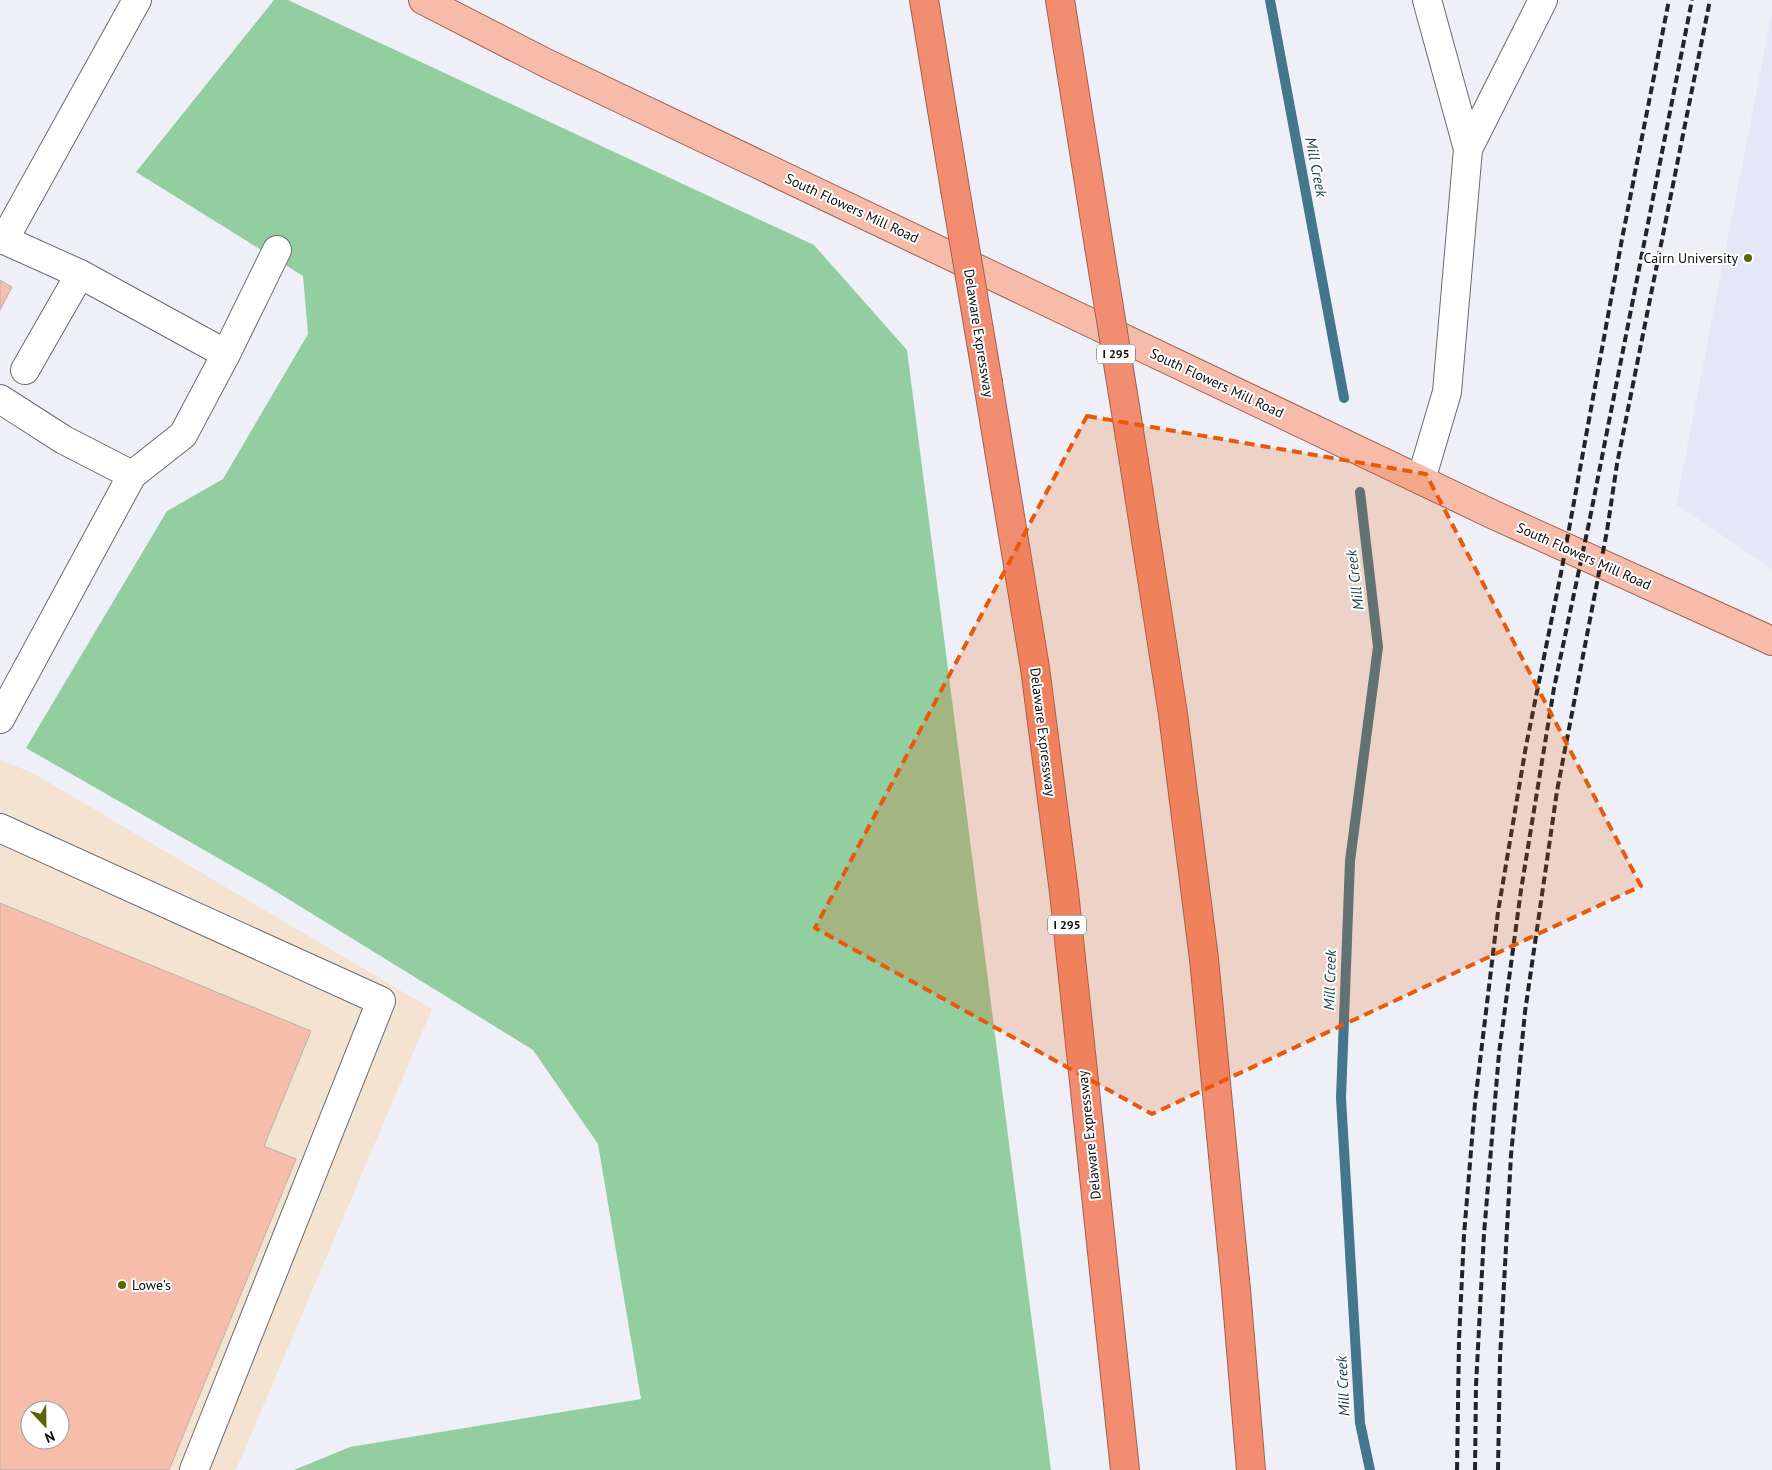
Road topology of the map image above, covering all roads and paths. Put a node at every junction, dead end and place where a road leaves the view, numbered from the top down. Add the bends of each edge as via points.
1 (138, 0) edge
2 (423, 0) edge
3 (924, 0) edge
4 (1060, 0) edge
5 (1067, 0) edge
6 (1427, 0) edge
7 (1543, 0) edge
8 (1070, 60) junction
9 (1468, 149) junction
10 (2, 239) edge
11 (277, 250) dead end
12 (80, 274) junction
13 (226, 354) junction
14 (25, 370) dead end
15 (0, 399) edge
16 (132, 475) junction
17 (1421, 480) junction
18 (1772, 641) edge
19 (0, 719) edge
20 (0, 828) edge
21 (194, 1470) edge
22 (1125, 1470) edge
23 (1251, 1470) edge

1 - 10 lane
2 - 17 main road, South Flowers Mill Road via 548,64
3 - 22 highway, Delaware Expressway / I 295, bridge via 1035,668 1064,892
4 - 8 highway, I 295
5 - 8 highway
6 - 9 lane
7 - 9 lane
8 - 23 highway, I 295, bridge via 1173,714 1204,959
9 - 17 lane via 1447,392
10 - 12 lane
11 - 13 lane
12 - 13 lane
12 - 14 lane
13 - 16 lane via 183,435
15 - 16 lane via 64,440
16 - 19 lane
17 - 18 main road, South Flowers Mill Road
20 - 21 lane via 381,1001

